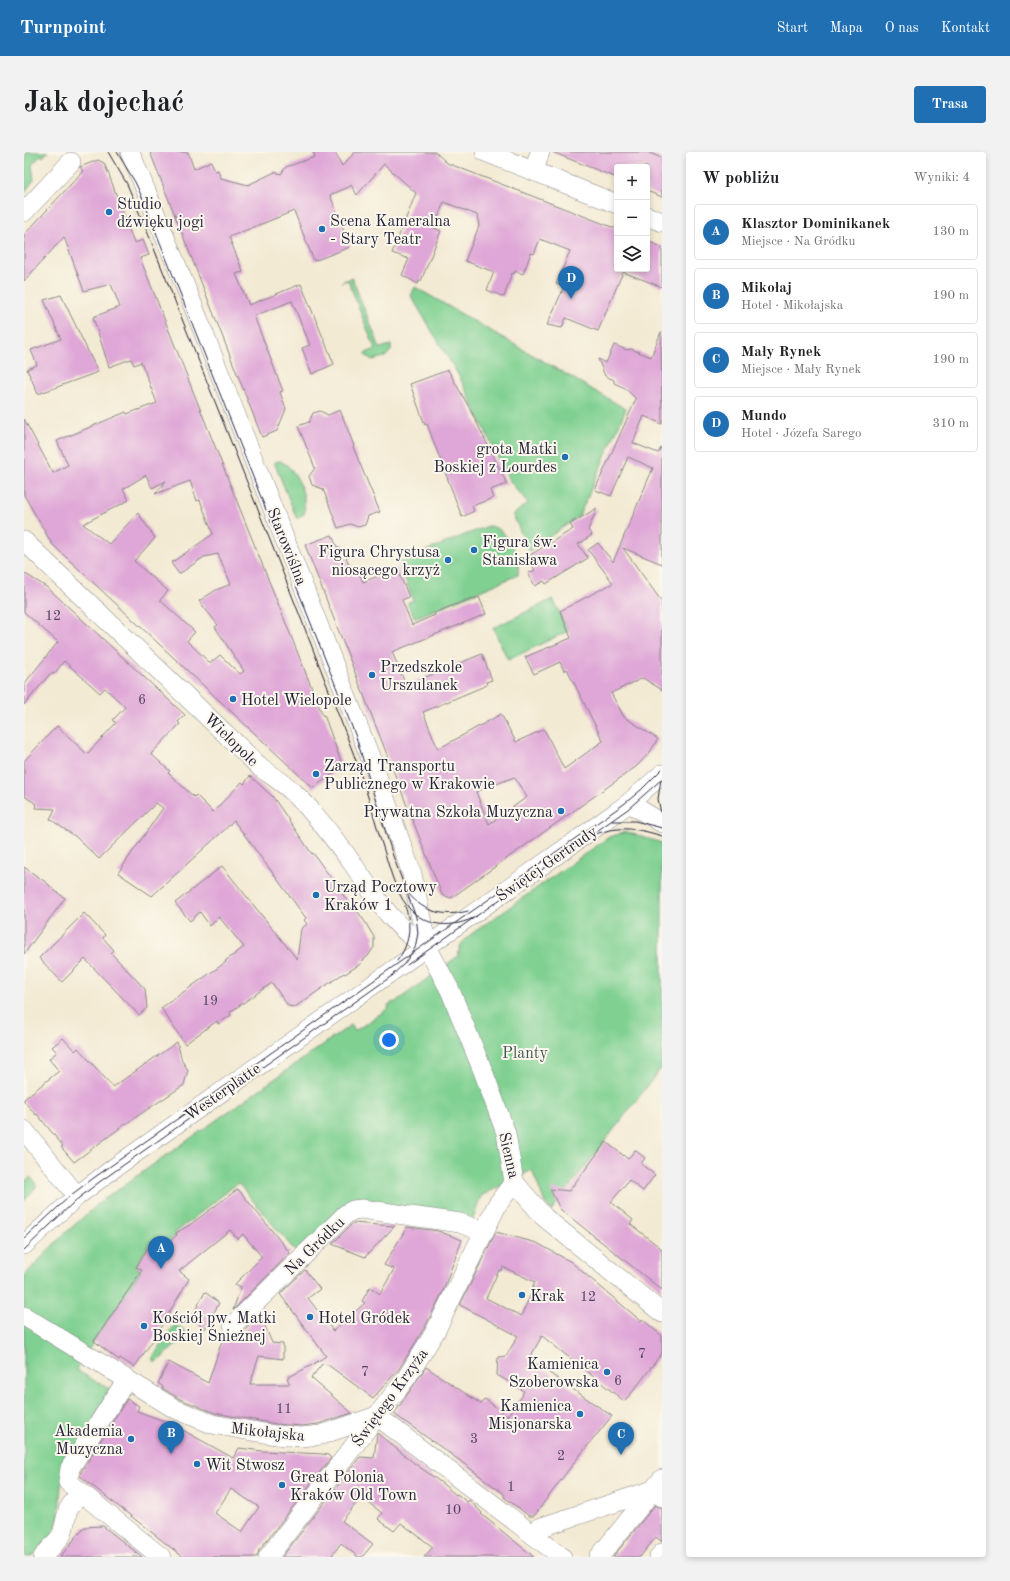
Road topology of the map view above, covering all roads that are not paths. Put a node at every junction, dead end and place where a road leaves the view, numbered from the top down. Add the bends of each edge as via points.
1 (130, 152) edge
2 (485, 152) edge
3 (540, 152) edge
4 (71, 162) dead end
5 (534, 171) junction
6 (614, 203) edge
7 (24, 212) edge
8 (650, 217) edge
9 (662, 222) edge
10 (24, 541) edge
11 (662, 774) edge
12 (629, 803) junction
13 (662, 823) edge
14 (427, 947) junction
15 (24, 1130) edge
16 (514, 1182) junction
17 (77, 1196) junction
18 (484, 1232) junction
19 (24, 1245) edge
20 (662, 1313) edge
21 (24, 1316) edge
22 (233, 1326) dead end
23 (127, 1379) junction
24 (377, 1416) junction
25 (659, 1489) edge
26 (80, 1491) junction
27 (539, 1528) dead end
28 (662, 1553) edge
29 (43, 1557) edge
30 (161, 1557) edge
31 (268, 1557) edge
32 (562, 1557) edge
33 (600, 1557) edge
34 (659, 1557) edge

1 - 14 street, Starowiślna via 369,754 412,874
2 - 5 street
3 - 5 street
4 - 7 street
5 - 6 street
8 - 9 street
10 - 14 street, Wielopole via 260,767 292,790 337,843 397,925
11 - 12 street, Świętej Gertrudy
12 - 13 street
12 - 14 street, Świętej Gertrudy
14 - 16 street, Sienna via 450,990 486,1078 506,1133
14 - 17 street, Westerplatte
15 - 17 street
16 - 18 street, Świętego Krzyża via 496,1205
16 - 20 street, Sienna via 544,1217
17 - 19 street, Westerplatte
18 - 22 street, Na Gródku via 460,1223 362,1209 353,1210
18 - 24 street, Świętego Krzyża via 435,1332 407,1377
21 - 23 street, Mikołajska
23 - 24 street, Mikołajska via 175,1409 212,1424 239,1430 294,1436 320,1435
23 - 26 street via 70,1468 68,1482
24 - 31 street, Świętego Krzyża
24 - 32 street
25 - 27 street
25 - 33 street
26 - 29 street via 68,1510 62,1534
26 - 30 street
28 - 34 street

